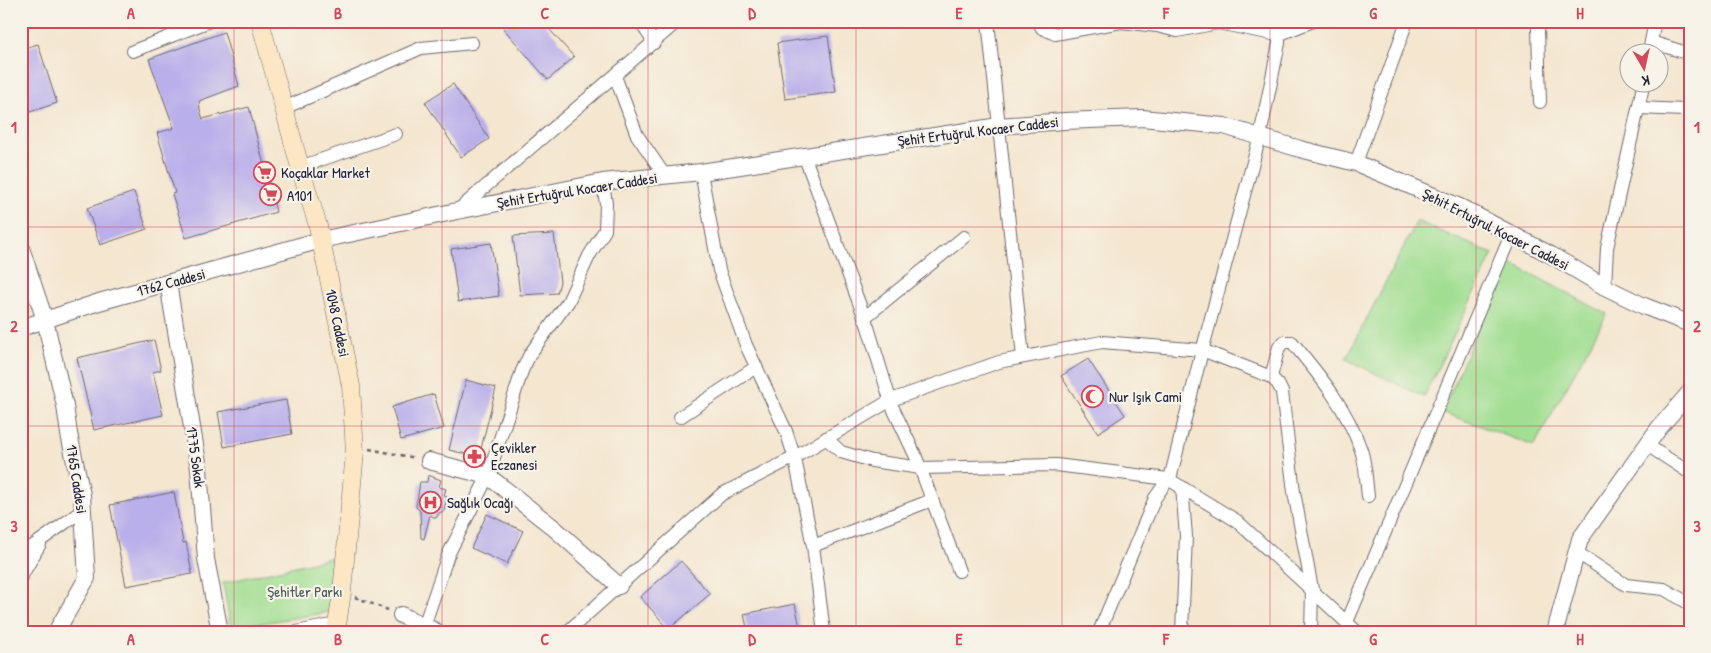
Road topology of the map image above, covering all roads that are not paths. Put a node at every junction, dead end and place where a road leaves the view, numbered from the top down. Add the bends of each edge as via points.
1 (210, 21) edge
2 (640, 21) edge
3 (678, 21) edge
4 (988, 21) edge
5 (1038, 21) edge
6 (1278, 21) edge
7 (1313, 21) edge
8 (1407, 21) edge
9 (1540, 21) edge
10 (1655, 21) edge
11 (264, 23) edge
12 (1278, 36) junction
13 (1651, 42) edge
14 (472, 43) dead end
15 (654, 43) junction
16 (1668, 50) edge
17 (133, 51) dead end
18 (1690, 54) edge
19 (615, 76) junction
20 (1642, 92) edge
21 (1540, 102) dead end
22 (284, 108) junction
23 (1639, 108) junction
24 (1684, 110) dead end
25 (999, 126) junction
26 (396, 134) dead end
27 (1260, 136) junction
28 (804, 156) junction
29 (1356, 163) junction
30 (300, 167) junction
31 (701, 172) junction
32 (665, 176) junction
33 (603, 182) junction
34 (457, 211) junction
35 (1511, 234) junction
36 (964, 237) dead end
37 (321, 240) junction
38 (21, 248) edge
39 (168, 283) junction
40 (1605, 287) junction
41 (864, 318) junction
42 (45, 320) junction
43 (1690, 324) edge
44 (21, 328) edge
45 (1202, 350) junction
46 (1023, 357) junction
47 (756, 367) junction
48 (1271, 377) junction
49 (1690, 392) edge
50 (890, 400) junction
51 (680, 417) dead end
52 (826, 438) junction
53 (1647, 445) junction
54 (795, 457) junction
55 (429, 461) road end
56 (920, 468) junction
57 (1690, 473) edge
58 (488, 476) junction
59 (1168, 478) junction
60 (1182, 487) junction
61 (1368, 496) dead end
62 (932, 500) junction
63 (83, 510) junction
64 (42, 540) junction
65 (813, 546) junction
66 (1576, 552) junction
67 (21, 553) edge
68 (959, 571) dead end
69 (21, 577) edge
70 (619, 586) junction
71 (1312, 589) junction
72 (1690, 604) edge
73 (401, 615) road end
74 (1347, 622) junction
75 (337, 628) edge
76 (431, 629) edge
77 (56, 632) edge
78 (220, 632) edge
79 (296, 632) edge
80 (567, 632) edge
81 (824, 632) edge
82 (1099, 632) edge
83 (1182, 632) edge
84 (1311, 632) edge
85 (1357, 632) edge
86 (1555, 632) edge

1 - 17 street
2 - 15 street
3 - 15 street
4 - 25 street
5 - 12 street via 1042,28 1055,34 1121,22 1177,31 1218,23
6 - 12 street
7 - 12 street
8 - 29 street
9 - 21 street
10 - 13 street
11 - 22 main road, 1048 Caddesi
12 - 27 street
14 - 22 street via 421,48
15 - 19 street
16 - 18 street
19 - 32 street via 637,135
19 - 34 street
20 - 23 street
22 - 30 main road, 1048 Caddesi
23 - 24 street
23 - 40 street via 1607,248
25 - 27 street, Şehit Ertuğrul Kocaer Caddesi via 1142,118 1224,126
25 - 28 street, Şehit Ertuğrul Kocaer Caddesi
25 - 46 street
26 - 30 street
27 - 29 street, Şehit Ertuğrul Kocaer Caddesi
27 - 45 street
28 - 31 street, Şehit Ertuğrul Kocaer Caddesi
28 - 41 street
29 - 35 street, Şehit Ertuğrul Kocaer Caddesi via 1460,207
30 - 37 main road, 1048 Caddesi
31 - 32 street, Şehit Ertuğrul Kocaer Caddesi
31 - 47 street via 719,270
32 - 33 street, Şehit Ertuğrul Kocaer Caddesi
33 - 34 street, Şehit Ertuğrul Kocaer Caddesi
33 - 58 street via 605,230 568,302 522,371
34 - 37 street, Şehit Ertuğrul Kocaer Caddesi
35 - 40 street, Şehit Ertuğrul Kocaer Caddesi
35 - 74 street
36 - 41 street
37 - 39 street, 1762 Caddesi
37 - 75 main road, 1048 Caddesi via 351,386 354,446
38 - 42 street, 1765 Caddesi
39 - 42 street, 1762 Caddesi
39 - 78 street, 1775 Sokak via 199,469 206,560
40 - 43 street, Şehit Ertuğrul Kocaer Caddesi
41 - 50 street
42 - 44 street, 1762 Caddesi
42 - 63 street, 1765 Caddesi via 65,406
45 - 46 street via 1102,342
45 - 48 street
45 - 59 street
46 - 50 street via 999,362
47 - 51 street
47 - 54 street
48 - 61 street via 1279,347 1284,342 1292,342 1326,382 1348,418 1362,452
48 - 71 street via 1282,392 1294,492
49 - 53 street
50 - 52 street
50 - 56 street
52 - 54 street
52 - 56 street via 841,452 872,461
53 - 57 street
53 - 66 street via 1580,539
54 - 65 street
54 - 70 street via 722,494
55 - 58 street
56 - 59 street via 1056,465
56 - 62 street
58 - 70 street via 554,528
58 - 76 street via 448,555
59 - 60 street
59 - 82 street via 1154,498
60 - 71 street via 1237,521
60 - 83 street via 1186,536
62 - 65 street
62 - 68 street
63 - 64 street
63 - 77 street, 1765 Caddesi via 87,578
64 - 67 street
64 - 69 street
65 - 81 street
66 - 72 street via 1626,585 1664,589
66 - 86 street
70 - 80 street
71 - 74 street
71 - 84 street
73 - 76 street
74 - 85 street
75 - 79 street

